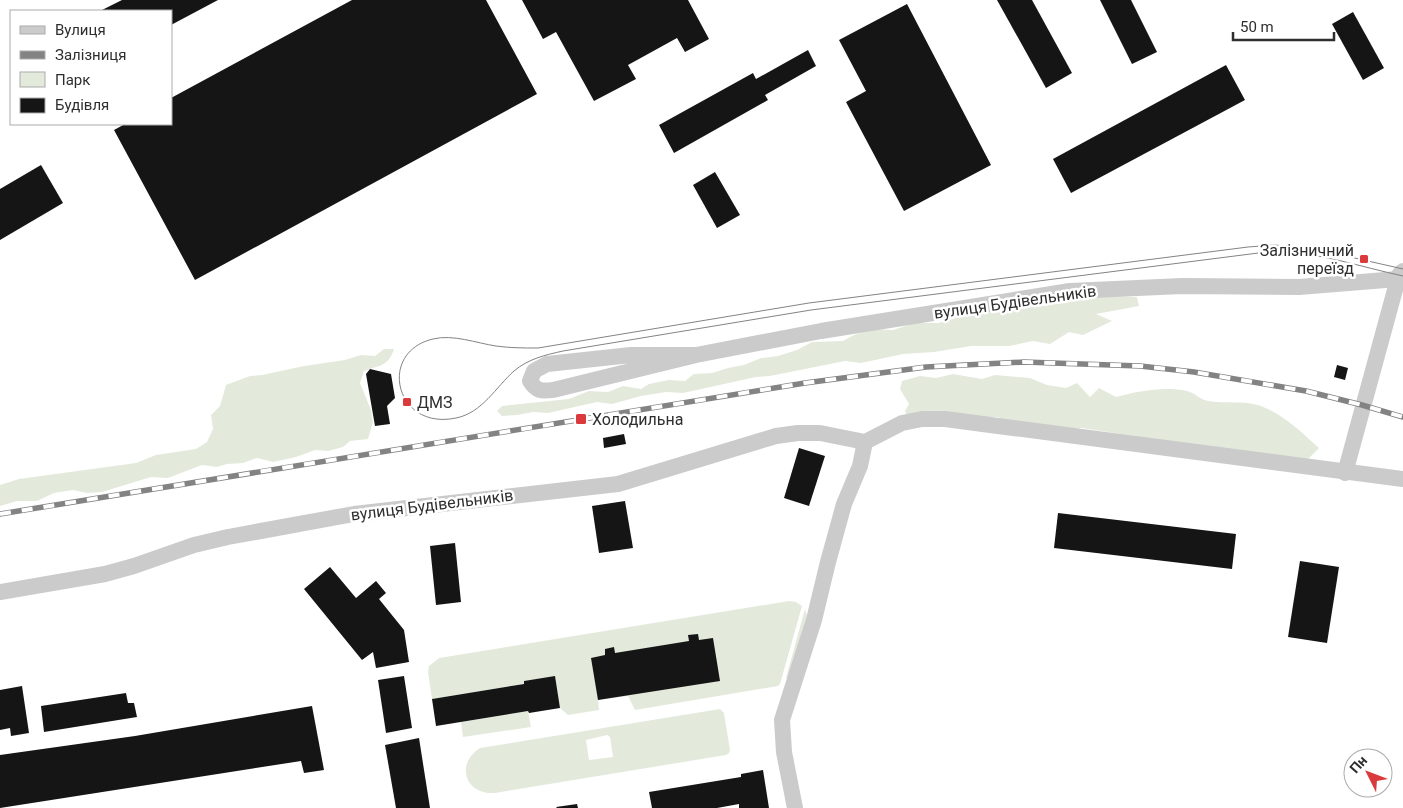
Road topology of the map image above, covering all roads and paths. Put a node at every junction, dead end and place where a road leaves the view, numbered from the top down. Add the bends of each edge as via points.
1 (1400, 275) edge
2 (696, 356) junction
3 (865, 442) junction
4 (1345, 473) junction
5 (1403, 479) edge
6 (0, 592) edge
7 (795, 808) edge

1 - 2 street, вулиця Будівельників via 1298,287 1182,286 1070,292 821,331
1 - 4 street, вулиця Будівельників
2 - 2 street, вулиця Будівельників via 631,356 546,364 534,371 530,382 541,391 553,390
3 - 4 street via 902,423 944,419
3 - 6 street, вулиця Будівельників via 798,432 618,484 354,514 194,545 105,574
3 - 7 street via 782,720 784,752
4 - 5 street

